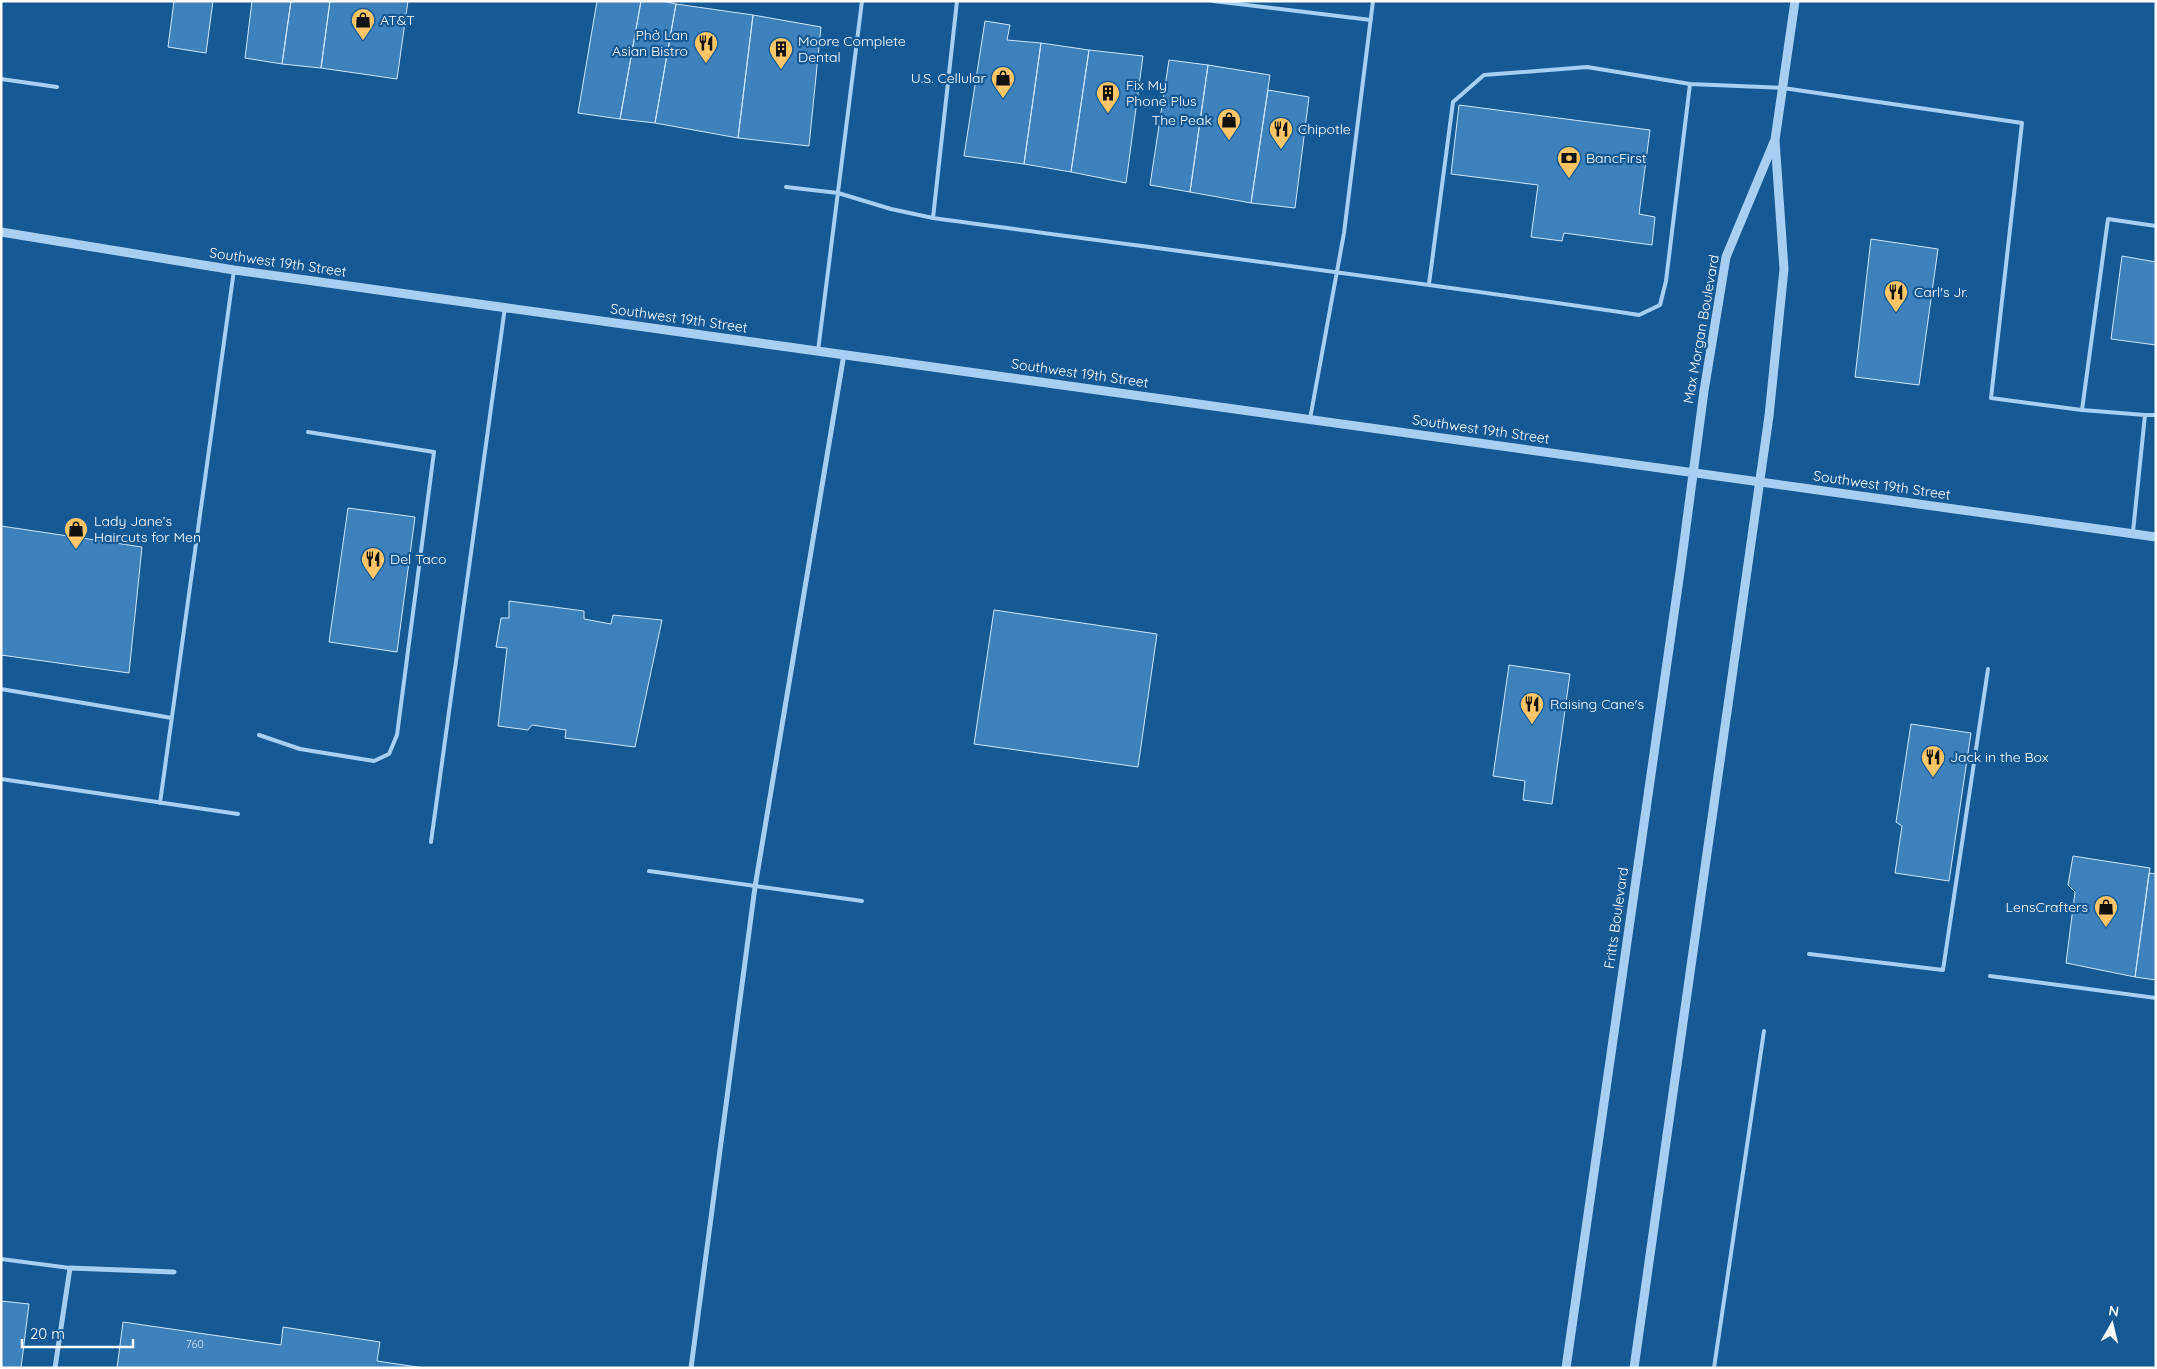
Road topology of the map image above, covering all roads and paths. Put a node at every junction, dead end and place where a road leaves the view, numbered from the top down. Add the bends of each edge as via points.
1 (862, 1) edge
2 (957, 1) edge
3 (1213, 1) edge
4 (1373, 1) edge
5 (1795, 1) edge
6 (1371, 20) junction
7 (1, 79) edge
8 (1690, 84) junction
9 (57, 87) dead end
10 (1783, 88) junction
11 (1775, 140) junction
12 (786, 187) dead end
13 (838, 193) junction
14 (933, 218) junction
15 (2156, 226) edge
16 (1, 232) edge
17 (234, 270) junction
18 (1337, 273) junction
19 (1429, 284) junction
20 (505, 307) junction
21 (818, 351) junction
22 (844, 354) junction
23 (2082, 410) junction
24 (2145, 415) junction
25 (2156, 415) edge
26 (1310, 419) junction
27 (308, 432) dead end
28 (1694, 472) junction
29 (1760, 482) junction
30 (2133, 534) junction
31 (2156, 538) edge
32 (1988, 669) dead end
33 (1, 689) edge
34 (172, 718) junction
35 (259, 735) dead end
36 (1, 779) edge
37 (160, 803) junction
38 (238, 814) dead end
39 (431, 842) dead end
40 (649, 871) dead end
41 (754, 887) junction
42 (862, 901) dead end
43 (1809, 954) dead end
44 (1990, 976) dead end
45 (2156, 998) edge
46 (1764, 1030) dead end
47 (1, 1259) edge
48 (70, 1268) junction
49 (174, 1272) dead end
50 (55, 1368) edge
51 (691, 1368) edge
52 (1566, 1368) edge
53 (1634, 1368) edge
54 (1714, 1368) edge

1 - 13 lane
2 - 14 lane
3 - 6 lane
4 - 6 lane
5 - 10 street, Max Morgan Boulevard
6 - 18 lane
7 - 9 lane
8 - 10 lane
8 - 19 lane via 1587,67 1484,75 1453,102
8 - 19 lane via 1666,281 1660,305 1639,315
10 - 11 street, Max Morgan Boulevard
10 - 23 lane via 2022,123 1991,398
11 - 28 street, Max Morgan Boulevard via 1726,257
11 - 29 street, Max Morgan Boulevard via 1784,269
12 - 13 lane
13 - 14 lane
13 - 21 lane
14 - 18 lane
15 - 23 lane via 2108,220
16 - 17 street, Southwest 19th Street
17 - 20 street, Southwest 19th Street
17 - 34 lane
18 - 19 lane
18 - 26 lane
20 - 21 street, Southwest 19th Street
20 - 39 lane
21 - 22 street, Southwest 19th Street
22 - 26 street, Southwest 19th Street
22 - 41 street
23 - 24 lane
24 - 25 lane
24 - 30 lane
26 - 28 street, Southwest 19th Street
27 - 35 lane via 434,452 398,735 389,754 374,761 300,749
28 - 29 street, Southwest 19th Street
28 - 52 street, Fritts Boulevard
29 - 30 street, Southwest 19th Street
29 - 53 street
30 - 31 street, Southwest 19th Street
32 - 43 lane via 1943,970
33 - 34 lane
34 - 37 lane
36 - 37 lane
37 - 38 lane
40 - 41 lane
41 - 42 lane
41 - 51 street
44 - 45 lane
46 - 54 lane
47 - 48 lane
48 - 49 street
48 - 50 street

